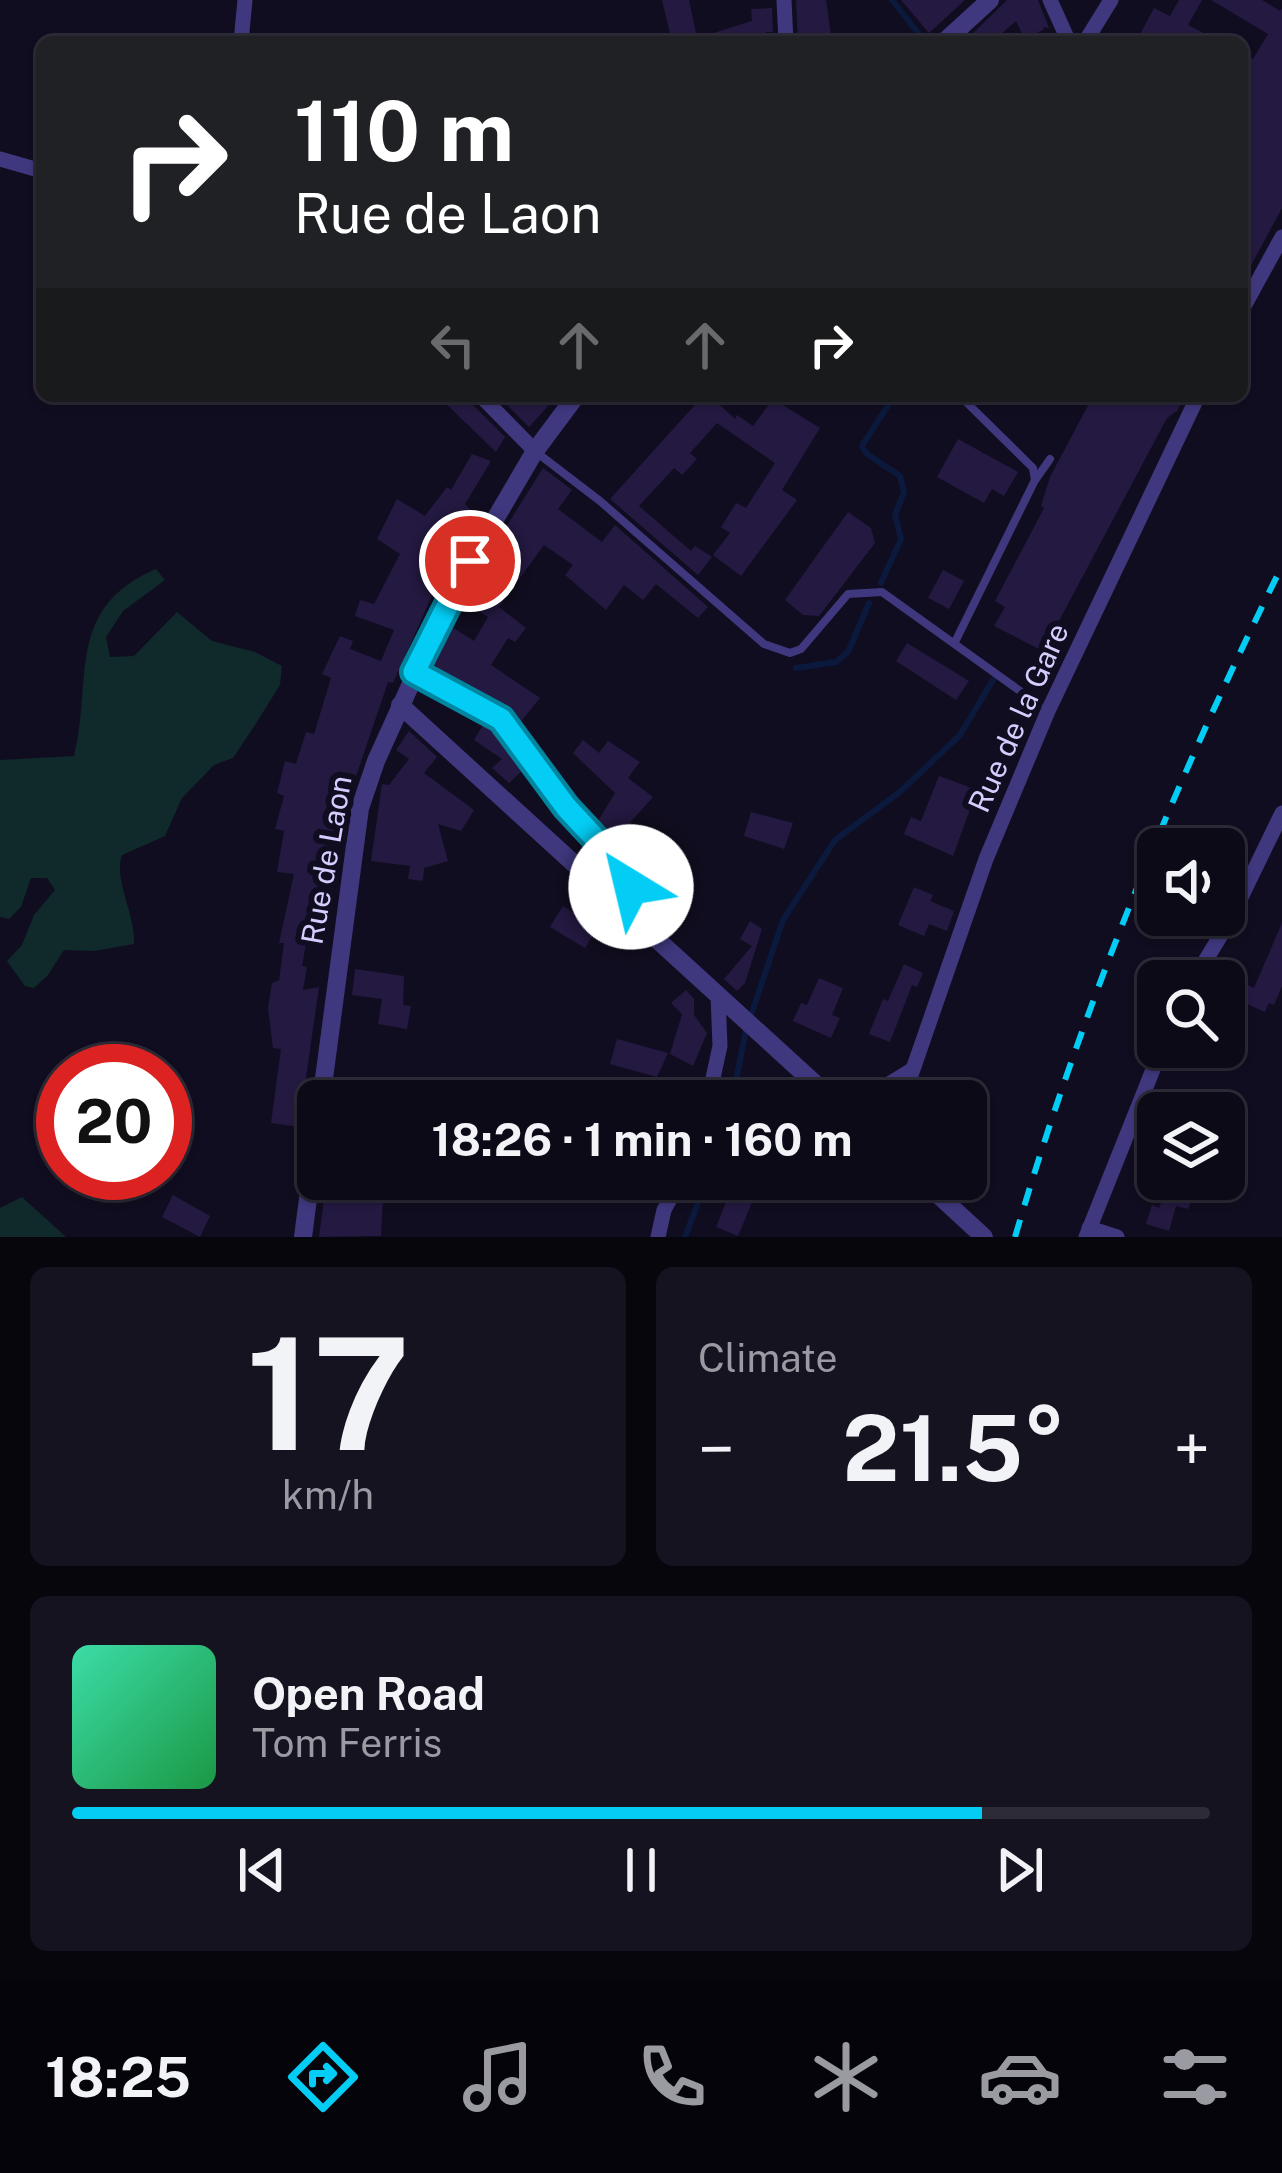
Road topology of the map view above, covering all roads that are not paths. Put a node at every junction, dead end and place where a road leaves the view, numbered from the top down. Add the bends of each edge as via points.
1 (245, 0) edge
2 (784, 0) edge
3 (990, 0) edge
4 (1051, 0) edge
5 (1112, 0) edge
6 (242, 36) edge
7 (786, 36) edge
8 (951, 36) edge
9 (1066, 36) edge
10 (1089, 36) edge
11 (0, 159) edge
12 (36, 169) edge
13 (1282, 237) edge
14 (1248, 299) edge
15 (487, 402) edge
16 (572, 402) edge
17 (966, 402) edge
18 (1195, 402) edge
19 (535, 452) junction
20 (1050, 459) dead end
21 (1035, 480) junction
22 (956, 642) junction
23 (414, 672) junction
24 (400, 706) junction
25 (1048, 711) junction
26 (1282, 813) edge
27 (620, 903) junction
28 (1206, 960) edge
29 (718, 995) junction
30 (1153, 1068) edge
31 (912, 1070) junction
32 (324, 1080) edge
33 (712, 1080) edge
34 (812, 1080) edge
35 (896, 1080) edge
36 (909, 1080) edge
37 (308, 1200) edge
38 (669, 1200) edge
39 (944, 1200) edge
40 (1087, 1232) edge
41 (303, 1237) edge
42 (658, 1237) edge
43 (984, 1237) edge
44 (1117, 1237) edge

1 - 6 street
2 - 7 street
3 - 8 street
4 - 9 street
5 - 10 street
11 - 12 street
13 - 14 street
15 - 19 street
16 - 19 street, Rue de Laon
17 - 21 lane via 1033,468
18 - 25 street, Rue de la Gare
19 - 22 lane via 764,644 801,649 848,594 867,591 882,592
19 - 23 street, Rue de Laon
20 - 21 lane
21 - 22 lane
22 - 25 lane
23 - 24 street, Rue de Laon
23 - 27 lane via 501,719 619,864 631,887
24 - 27 street
24 - 32 street, Rue de Laon via 360,808
25 - 31 street, Rue de la Gare
26 - 28 street
27 - 29 street
29 - 33 street
29 - 34 street
30 - 40 street
31 - 35 street
31 - 36 street, Rue de la Gare
37 - 41 street
38 - 42 street
39 - 43 street
40 - 44 street

